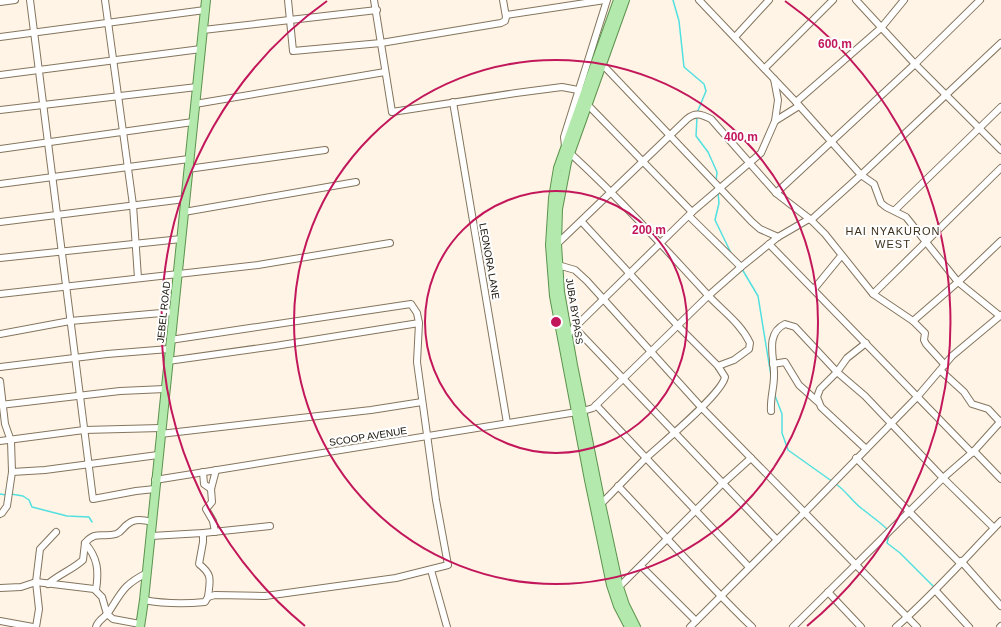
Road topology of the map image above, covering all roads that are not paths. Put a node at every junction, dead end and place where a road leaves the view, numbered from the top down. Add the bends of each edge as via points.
1 (15, 0) edge
2 (30, 0) edge
3 (105, 0) edge
4 (206, 0) edge
5 (288, 0) edge
6 (374, 0) edge
7 (503, 0) edge
8 (606, 0) edge
9 (618, 0) edge
10 (625, 0) edge
11 (699, 0) edge
12 (769, 0) edge
13 (833, 0) edge
14 (856, 0) edge
15 (904, 0) edge
16 (980, 0) edge
17 (0, 2) edge
18 (205, 10) junction
19 (376, 10) junction
20 (506, 15) junction
21 (291, 21) junction
22 (108, 23) junction
23 (881, 28) junction
24 (203, 30) junction
25 (34, 33) junction
26 (735, 37) junction
27 (0, 38) edge
28 (381, 43) junction
29 (1001, 43) edge
30 (201, 49) junction
31 (113, 60) junction
32 (602, 64) junction
33 (915, 64) junction
34 (765, 68) junction
35 (39, 70) junction
36 (385, 72) junction
37 (0, 75) edge
38 (774, 78) junction
39 (197, 87) junction
40 (578, 90) junction
41 (946, 94) junction
42 (118, 95) junction
43 (585, 101) junction
44 (453, 102) junction
45 (43, 104) junction
46 (195, 104) junction
47 (798, 104) junction
48 (1001, 107) edge
49 (0, 110) edge
50 (775, 121) junction
51 (193, 122) junction
52 (978, 128) junction
53 (123, 132) junction
54 (671, 135) junction
55 (830, 141) junction
56 (48, 142) junction
57 (0, 149) edge
58 (325, 150) dead end
59 (567, 150) junction
60 (1001, 150) edge
61 (189, 159) junction
62 (642, 162) junction
63 (749, 163) junction
64 (128, 167) junction
65 (1001, 168) edge
66 (188, 169) junction
67 (861, 175) junction
68 (52, 177) junction
69 (356, 182) dead end
70 (0, 184) edge
71 (720, 188) junction
72 (611, 190) junction
73 (776, 193) junction
74 (185, 199) junction
75 (133, 205) junction
76 (894, 210) junction
77 (184, 212) junction
78 (690, 214) junction
79 (57, 215) junction
80 (810, 220) junction
81 (0, 222) edge
82 (582, 222) junction
83 (778, 237) junction
84 (181, 239) junction
85 (926, 240) junction
86 (1001, 241) edge
87 (390, 243) dead end
88 (660, 243) junction
89 (135, 244) junction
90 (557, 244) junction
91 (769, 244) junction
92 (63, 252) junction
93 (841, 256) junction
94 (0, 258) edge
95 (558, 265) junction
96 (740, 267) junction
97 (630, 272) junction
98 (177, 275) junction
99 (138, 278) junction
100 (958, 282) junction
101 (67, 287) junction
102 (814, 289) junction
103 (0, 294) edge
104 (873, 294) junction
105 (708, 296) junction
106 (603, 299) junction
107 (173, 312) junction
108 (1001, 316) edge
109 (70, 321) junction
110 (913, 321) junction
111 (419, 323) junction
112 (678, 326) junction
113 (574, 327) junction
114 (0, 334) edge
115 (568, 334) junction
116 (170, 340) junction
117 (866, 342) junction
118 (169, 349) junction
119 (651, 353) junction
120 (76, 358) junction
121 (168, 361) junction
122 (773, 364) junction
123 (945, 365) junction
124 (718, 366) junction
125 (0, 367) edge
126 (941, 371) junction
127 (837, 372) junction
128 (624, 379) junction
129 (0, 381) edge
130 (165, 389) junction
131 (79, 395) junction
132 (918, 396) junction
133 (422, 402) junction
134 (818, 402) junction
135 (1, 404) edge
136 (596, 405) junction
137 (702, 408) junction
138 (771, 411) dead end
139 (580, 412) junction
140 (1001, 422) edge
141 (507, 423) junction
142 (890, 423) junction
143 (84, 430) junction
144 (160, 431) junction
145 (674, 432) junction
146 (427, 437) junction
147 (0, 441) edge
148 (11, 441) junction
149 (866, 449) junction
150 (973, 452) junction
151 (158, 455) junction
152 (751, 458) junction
153 (856, 458) junction
154 (646, 459) junction
155 (89, 465) junction
156 (216, 470) junction
157 (12, 472) junction
158 (203, 472) junction
159 (943, 478) junction
160 (1001, 479) edge
161 (155, 480) junction
162 (722, 484) junction
163 (618, 486) junction
164 (155, 489) junction
165 (211, 490) junction
166 (601, 504) junction
167 (696, 511) junction
168 (909, 512) junction
169 (804, 513) junction
170 (0, 514) edge
171 (1001, 521) edge
172 (152, 522) junction
173 (270, 526) dead end
174 (994, 528) junction
175 (56, 532) dead end
176 (215, 532) junction
177 (203, 533) junction
178 (151, 536) junction
179 (669, 539) junction
180 (777, 540) junction
181 (85, 543) junction
182 (961, 562) junction
183 (856, 564) junction
184 (641, 566) junction
185 (750, 567) junction
186 (431, 570) junction
187 (147, 573) junction
188 (36, 582) junction
189 (48, 584) junction
190 (619, 587) junction
191 (0, 588) edge
192 (96, 590) junction
193 (936, 591) junction
194 (828, 592) junction
195 (208, 597) junction
196 (720, 597) junction
197 (144, 600) junction
198 (1001, 606) edge
199 (107, 614) junction
200 (907, 617) junction
201 (0, 621) edge
202 (692, 625) edge
203 (140, 626) edge
204 (34, 627) edge
205 (96, 627) edge
206 (447, 627) edge
207 (629, 627) edge
208 (636, 627) edge
209 (752, 627) edge
210 (793, 627) edge
211 (861, 627) edge
212 (896, 627) edge
213 (917, 627) edge
214 (969, 627) edge

1 - 17 street
2 - 25 street
3 - 22 street
4 - 18 main road, JEBEL ROAD
5 - 21 street
6 - 19 street
7 - 20 street
8 - 20 street
8 - 40 street
9 - 43 main road, JUBA BYPASS
10 - 32 main road, JUBA BYPASS
11 - 26 street
12 - 26 street
13 - 34 street
14 - 23 street
15 - 23 street
16 - 33 street
18 - 22 street
18 - 24 main road, JEBEL ROAD
19 - 21 street
19 - 28 street
20 - 28 street via 505,21 501,23
21 - 24 street
21 - 28 street via 294,52
22 - 25 street
22 - 31 street
23 - 33 street
23 - 47 street
24 - 30 main road, JEBEL ROAD
25 - 27 street
25 - 35 street
26 - 34 street
28 - 36 street
29 - 41 street, SCOOP AVENUE
30 - 31 street
30 - 39 main road, JEBEL ROAD
31 - 35 street
31 - 42 street
32 - 43 main road, JUBA BYPASS
32 - 54 street
33 - 41 street
33 - 55 street
34 - 38 street
35 - 37 street
35 - 45 street
36 - 44 street via 392,112
36 - 46 street
38 - 47 street
38 - 50 street via 778,100
39 - 42 street
39 - 46 main road, JEBEL ROAD
40 - 43 street
40 - 44 street via 562,87
40 - 59 street via 564,137
41 - 52 street
41 - 67 street, SCOOP AVENUE
42 - 45 street
42 - 53 street
43 - 59 main road, JUBA BYPASS
43 - 62 street
44 - 141 street, LEONORA LANE
45 - 49 street
45 - 56 street
46 - 51 main road, JEBEL ROAD
47 - 50 street
47 - 55 street
48 - 52 street
50 - 63 street via 764,149
51 - 53 street
51 - 61 main road, JEBEL ROAD
52 - 60 street
52 - 76 street
53 - 56 street
53 - 64 street
54 - 62 street
54 - 63 street via 692,114 702,114 711,119
54 - 71 street
55 - 67 street
55 - 73 street
56 - 57 street
56 - 68 street
58 - 66 street
59 - 72 street
59 - 90 main road, JUBA BYPASS via 559,200
59 - 139 main road, JUBA BYPASS via 554,192 550,237 554,296
61 - 64 street
61 - 66 main road, JEBEL ROAD
62 - 72 street
62 - 78 street
63 - 71 street
63 - 73 street
64 - 68 street
64 - 75 street
65 - 85 street
66 - 74 main road, JEBEL ROAD
67 - 76 street via 874,184 881,203
67 - 80 street, SCOOP AVENUE
68 - 70 street
68 - 79 street
69 - 77 street
71 - 78 street
71 - 83 street via 760,229
72 - 82 street
72 - 88 street
73 - 80 street
74 - 75 street
74 - 77 main road, JEBEL ROAD
75 - 79 street
75 - 89 street
76 - 85 street via 906,216
77 - 84 main road, JEBEL ROAD
78 - 88 street
78 - 96 street
79 - 81 street
79 - 92 street
80 - 83 street, SCOOP AVENUE
80 - 93 street via 825,234
82 - 90 street
82 - 97 street
83 - 91 street, SCOOP AVENUE
84 - 89 street
84 - 98 main road, JEBEL ROAD
85 - 100 street
85 - 104 street
86 - 100 street
87 - 98 street via 258,265
88 - 97 street
88 - 105 street
89 - 92 street
89 - 99 street
90 - 95 main road, JUBA BYPASS
91 - 96 street, SCOOP AVENUE
91 - 102 street
92 - 94 street
92 - 101 street
93 - 102 street
93 - 104 street
95 - 106 street via 574,270
95 - 115 main road, JUBA BYPASS
96 - 105 street, SCOOP AVENUE
97 - 106 street
97 - 112 street
98 - 99 street
98 - 107 main road, JEBEL ROAD
99 - 101 street
100 - 108 street
100 - 110 street
101 - 103 street
101 - 109 street
102 - 117 street
104 - 110 street
105 - 112 street, SCOOP AVENUE
105 - 124 street via 739,324 750,343 749,349 740,357
106 - 113 street
106 - 119 street
107 - 109 street
107 - 116 main road, JEBEL ROAD
108 - 123 street via 952,356
109 - 114 street
109 - 120 street
110 - 123 street via 925,334 926,344
111 - 116 street via 417,313 411,304
111 - 121 street
111 - 133 street via 417,362
112 - 119 street, SCOOP AVENUE
112 - 124 street
113 - 115 street
113 - 128 street
115 - 139 main road, JUBA BYPASS
116 - 118 main road, JEBEL ROAD
117 - 127 street via 846,358
117 - 132 street
118 - 120 street
118 - 121 main road, JEBEL ROAD
119 - 128 street, SCOOP AVENUE
119 - 137 street
120 - 125 street
120 - 131 street
121 - 130 main road, JEBEL ROAD
122 - 127 street via 771,344 785,324 795,327
122 - 134 street via 785,362 799,385
122 - 138 street
123 - 126 street
124 - 137 street via 725,380
126 - 132 street
126 - 140 street via 964,392 972,404 988,409
127 - 134 street via 820,389
127 - 142 street via 865,396
128 - 136 street, SCOOP AVENUE
128 - 145 street
129 - 135 street
130 - 131 street
130 - 144 main road, JEBEL ROAD
131 - 135 street
131 - 143 street
132 - 142 street
132 - 150 street
133 - 144 street via 371,410
133 - 146 street
134 - 149 street
135 - 148 street
136 - 139 street, SCOOP AVENUE
136 - 154 street
137 - 145 street
137 - 152 street
139 - 141 street, SCOOP AVENUE
139 - 166 main road, JUBA BYPASS
139 - 207 main road, JUBA BYPASS via 607,569 615,598
140 - 150 street
141 - 146 street, SCOOP AVENUE
142 - 149 street
142 - 159 street
143 - 144 street
143 - 148 street
143 - 155 street
144 - 151 main road, JEBEL ROAD
145 - 154 street
145 - 162 street
146 - 156 street, SCOOP AVENUE
146 - 186 street via 448,565
147 - 148 street
148 - 157 street
149 - 153 street
150 - 159 street
150 - 160 street
151 - 155 street
151 - 161 main road, JEBEL ROAD
152 - 162 street
152 - 169 street
153 - 168 street
153 - 169 street
154 - 163 street
154 - 167 street
155 - 157 street
155 - 164 street via 93,499
156 - 158 street, SCOOP AVENUE
156 - 165 street
157 - 170 street via 7,506
158 - 161 street, SCOOP AVENUE
158 - 165 street via 204,484
159 - 168 street
159 - 174 street
161 - 164 main road, JEBEL ROAD
162 - 167 street
162 - 180 street
163 - 166 street
163 - 179 street
164 - 172 main road, JEBEL ROAD
165 - 176 street via 212,502 206,508
166 - 190 main road, JUBA BYPASS
167 - 179 street
167 - 185 street
168 - 182 street
168 - 183 street
169 - 180 street
169 - 183 street
171 - 174 street
172 - 178 main road, JEBEL ROAD
172 - 181 street via 132,521 121,532 110,535 98,534
173 - 176 street
174 - 182 street
175 - 188 street via 40,549
176 - 177 street
177 - 178 street
177 - 195 street via 199,564 208,571 210,577
178 - 187 main road, JEBEL ROAD
179 - 184 street
179 - 196 street
180 - 185 street
181 - 189 street via 83,560 55,576
181 - 192 street via 93,552 97,563
182 - 193 street
182 - 198 street
183 - 194 street
183 - 200 street
184 - 190 street
184 - 202 street
185 - 196 street
186 - 195 street via 396,578 265,596 228,594
186 - 206 street
187 - 197 main road, JEBEL ROAD
187 - 199 street via 125,586
188 - 189 street
188 - 191 street via 21,587
188 - 204 street via 39,608
189 - 192 street
190 - 208 main road, JUBA BYPASS
192 - 199 street via 102,597
193 - 200 street
193 - 214 street
194 - 210 street
194 - 211 street
195 - 197 street via 205,602 192,603 168,604
196 - 202 street
196 - 209 street
197 - 203 main road, JEBEL ROAD
199 - 203 street via 113,619
199 - 205 street
200 - 212 street
200 - 213 street
201 - 204 street

